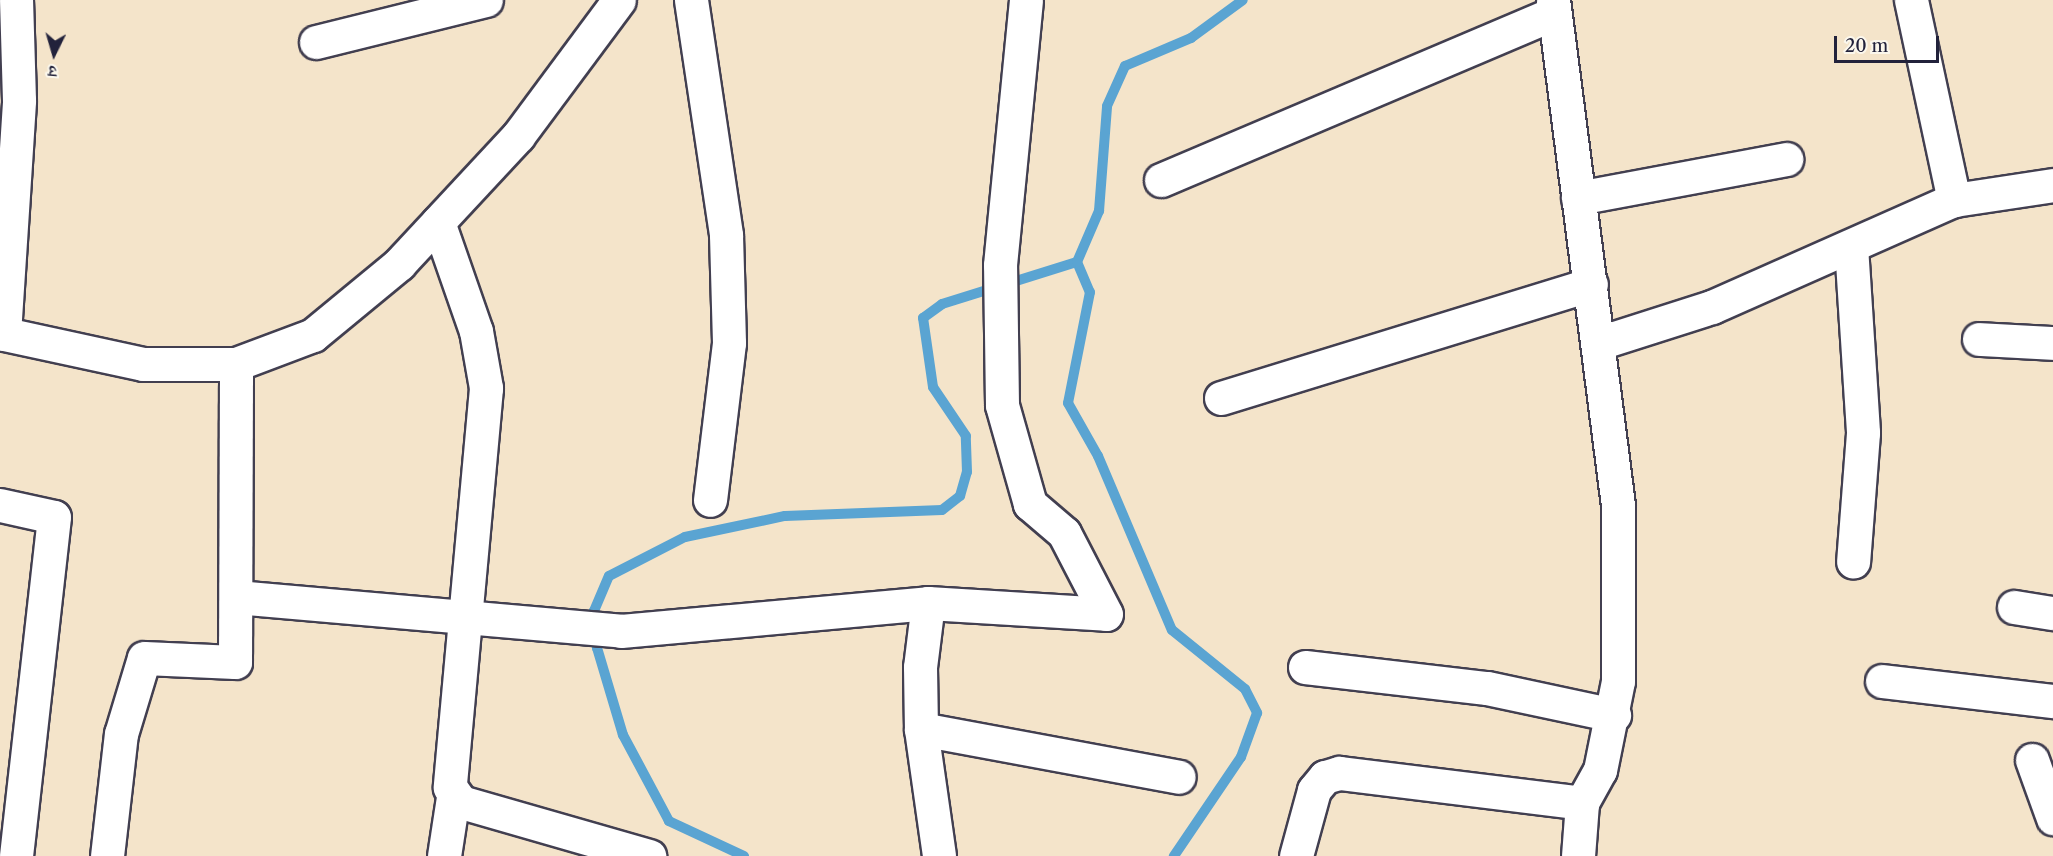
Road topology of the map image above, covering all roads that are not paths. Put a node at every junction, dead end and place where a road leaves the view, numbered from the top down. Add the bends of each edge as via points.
1 (16, 0) edge
2 (486, 0) edge
3 (619, 0) edge
4 (691, 0) edge
5 (1026, 0) edge
6 (1911, 0) edge
7 (1553, 6) edge
8 (8, 33) edge
9 (316, 42) dead end
10 (1786, 159) dead end
11 (1161, 180) dead end
12 (2053, 185) edge
13 (1578, 198) junction
14 (1954, 200) junction
15 (438, 222) junction
16 (1851, 246) junction
17 (1591, 284) junction
18 (2, 333) edge
19 (1979, 339) dead end
20 (1599, 343) junction
21 (2053, 343) edge
22 (236, 364) junction
23 (1221, 398) dead end
24 (710, 500) dead end
25 (0, 506) edge
26 (1853, 562) dead end
27 (236, 597) junction
28 (928, 603) junction
29 (2014, 607) dead end
30 (2053, 613) edge
31 (469, 615) junction
32 (1305, 667) dead end
33 (1882, 681) dead end
34 (2053, 701) edge
35 (1614, 715) junction
36 (921, 729) junction
37 (2032, 760) dead end
38 (1179, 777) dead end
39 (453, 796) junction
40 (1582, 803) junction
41 (2053, 818) edge
42 (16, 856) edge
43 (107, 856) edge
44 (444, 856) edge
45 (649, 856) edge
46 (939, 856) edge
47 (1296, 856) edge
48 (1578, 856) edge

1 - 8 street
2 - 9 street
3 - 15 street via 518,136
4 - 24 street via 726,257 729,343
5 - 28 street via 1000,265 1002,405 1030,504 1064,533 1106,614
6 - 14 street
7 - 11 street
7 - 13 street
8 - 18 street via 19,100
10 - 13 street
12 - 14 street
13 - 17 street
14 - 16 street
15 - 22 street via 399,264 313,335
15 - 31 street via 476,331 486,388
16 - 20 street via 1712,307
16 - 26 street via 1863,433
17 - 20 street
17 - 23 street
18 - 22 street via 143,364
19 - 21 street
20 - 35 street via 1618,505
22 - 27 street
25 - 42 street via 54,517
27 - 31 street
27 - 43 street via 236,662 144,658 120,734
28 - 31 street via 621,631 572,629
28 - 36 street via 920,667
29 - 30 street
31 - 39 street via 453,709
32 - 35 street via 1487,688
33 - 34 street
35 - 40 street via 1600,770
36 - 38 street
36 - 46 street
37 - 41 street
39 - 44 street
39 - 45 street
40 - 47 street via 1339,773 1325,777 1314,790
40 - 48 street

